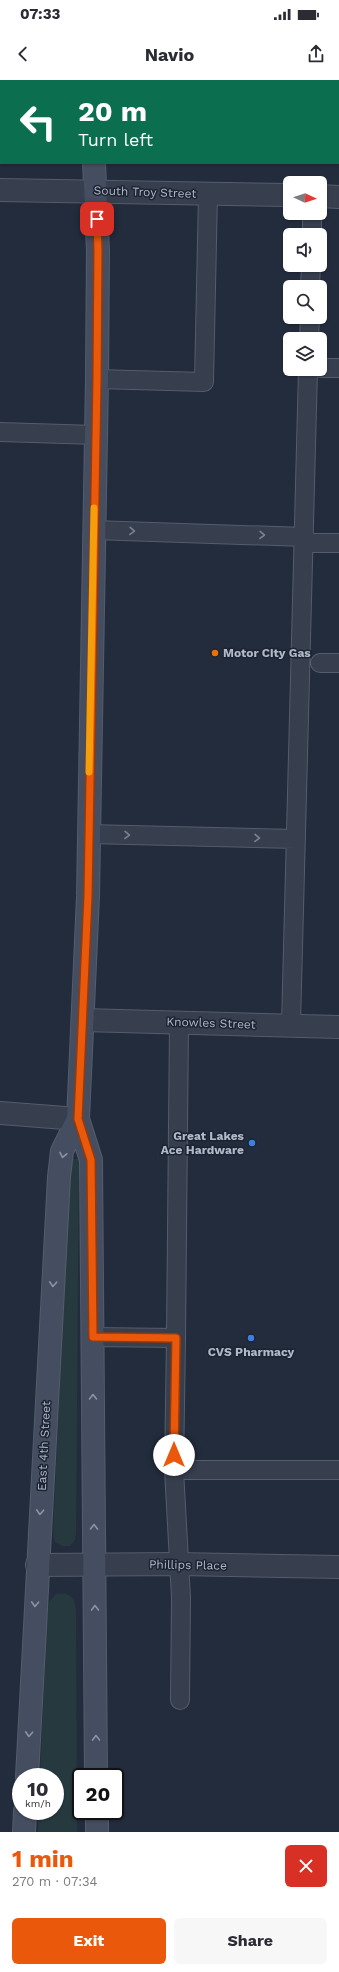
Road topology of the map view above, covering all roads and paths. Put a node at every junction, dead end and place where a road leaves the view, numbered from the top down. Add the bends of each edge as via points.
1 (94, 164) edge
2 (0, 190) edge
3 (95, 190) junction
4 (208, 194) junction
5 (283, 195) edge
6 (327, 196) edge
7 (339, 197) edge
8 (327, 368) edge
9 (339, 368) edge
10 (308, 376) edge
11 (97, 380) junction
12 (0, 432) edge
13 (96, 435) junction
14 (93, 530) junction
15 (305, 540) junction
16 (339, 544) edge
17 (320, 663) dead end
18 (339, 663) edge
19 (88, 834) junction
20 (296, 839) junction
21 (83, 1020) junction
22 (179, 1022) junction
23 (291, 1025) junction
24 (339, 1027) edge
25 (0, 1113) edge
26 (78, 1119) junction
27 (93, 1337) junction
28 (176, 1338) junction
29 (174, 1470) junction
30 (339, 1470) edge
31 (179, 1564) junction
32 (37, 1565) junction
33 (94, 1566) junction
34 (339, 1567) edge
35 (180, 1700) dead end
36 (27, 1768) edge
37 (96, 1768) edge
38 (25, 1820) edge
39 (97, 1820) edge
40 (24, 1832) edge
41 (97, 1832) edge

1 - 3 street, East 4th Street
2 - 3 street, South Troy Street
3 - 4 street, South Troy Street
3 - 11 street, East 4th Street via 98,251
4 - 5 street, South Troy Street
4 - 11 lane via 204,382
6 - 7 street
8 - 9 lane
10 - 15 lane
11 - 13 street, East 4th Street
12 - 13 lane
13 - 14 street, East 4th Street
14 -> 15 lane
14 - 19 street, East 4th Street
15 - 16 lane
15 - 20 lane
17 - 18 lane
19 -> 20 lane
19 - 21 street, East 4th Street
20 - 23 lane
21 - 22 street, Knowles Street
21 - 26 street, East 4th Street
22 - 23 street, Knowles Street
22 - 28 lane
23 - 24 street, Knowles Street
25 - 26 street
26 - 27 street, East 4th Street via 91,1160
26 -> 32 street, East 4th Street via 62,1151 59,1176
27 - 28 lane
33 -> 27 street, East 4th Street
28 - 29 lane
29 - 30 lane
29 - 31 lane
31 - 33 street, Phillips Place
31 - 34 street, Phillips Place
31 - 35 lane
32 - 33 street, Phillips Place
32 -> 36 street, East 4th Street
37 -> 33 street, East 4th Street
38 - 40 street
39 - 41 street

